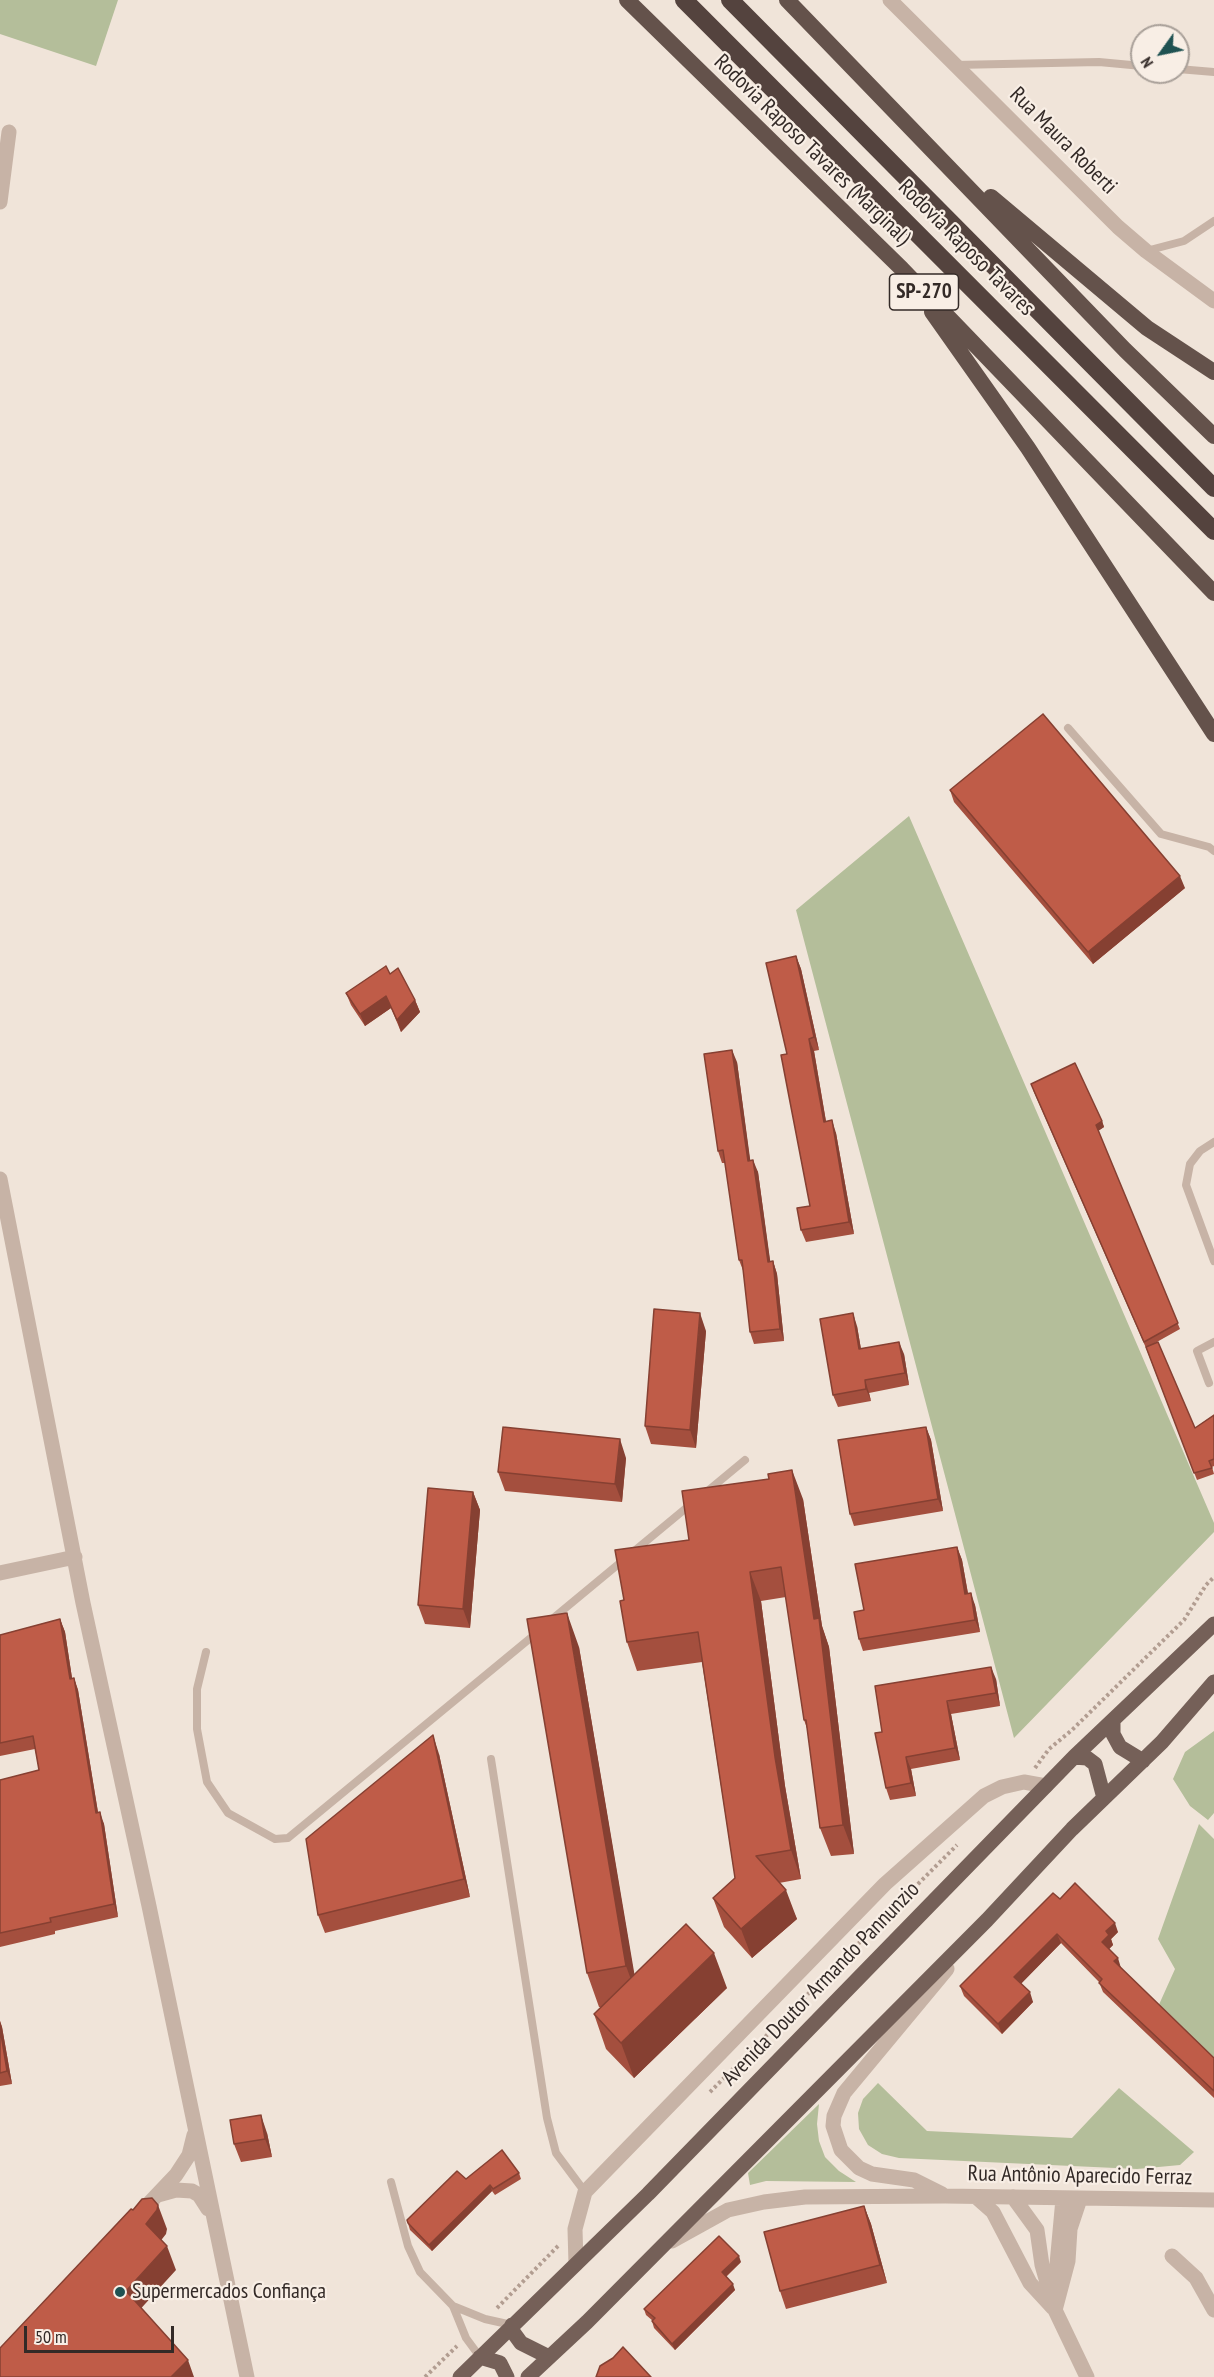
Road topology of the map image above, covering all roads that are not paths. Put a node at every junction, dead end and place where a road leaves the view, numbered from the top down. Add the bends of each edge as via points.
1 (627, 0) edge
2 (684, 0) edge
3 (730, 0) edge
4 (787, 0) edge
5 (890, 0) edge
6 (955, 65) junction
7 (1130, 65) edge
8 (1190, 70) edge
9 (1214, 72) edge
10 (9, 132) dead end
11 (922, 139) junction
12 (0, 202) edge
13 (1214, 221) edge
14 (1146, 251) junction
15 (902, 269) junction
16 (1214, 301) edge
17 (1214, 372) edge
18 (1214, 436) edge
19 (1214, 488) edge
20 (1214, 531) edge
21 (1214, 593) edge
22 (1068, 728) dead end
23 (1214, 734) edge
24 (1214, 851) edge
25 (1214, 1142) edge
26 (0, 1179) edge
27 (1214, 1261) edge
28 (1214, 1342) edge
29 (1209, 1383) dead end
30 (745, 1460) dead end
31 (75, 1557) junction
32 (0, 1573) edge
33 (1214, 1624) edge
34 (206, 1652) dead end
35 (1214, 1682) edge
36 (1113, 1720) junction
37 (1074, 1758) junction
38 (491, 1759) dead end
39 (1143, 1761) junction
40 (1046, 1786) junction
41 (1104, 1798) junction
42 (987, 1920) junction
43 (195, 2128) junction
44 (391, 2182) dead end
45 (585, 2192) junction
46 (158, 2195) junction
47 (945, 2196) junction
48 (976, 2197) junction
49 (1013, 2197) junction
50 (1063, 2199) junction
51 (1080, 2199) junction
52 (1214, 2200) edge
53 (214, 2220) junction
54 (125, 2228) edge
55 (656, 2250) junction
56 (1172, 2256) dead end
57 (576, 2264) junction
58 (453, 2306) junction
59 (1055, 2310) junction
60 (1214, 2310) edge
61 (512, 2325) junction
62 (480, 2357) junction
63 (549, 2357) junction
64 (247, 2377) edge
65 (460, 2377) edge
66 (507, 2377) edge
67 (528, 2377) edge
68 (1087, 2377) edge

1 - 15 highway, Rodovia Raposo Tavares (Marginal) / SP-270
2 - 20 highway, Rodovia Raposo Tavares / SP-270
3 - 19 highway, Rodovia Raposo Tavares / SP-270
4 - 11 highway
5 - 6 street, Rua Maura Roberti
6 - 7 lane
6 - 14 street, Rua Maura Roberti
8 - 9 lane
10 - 12 street
11 - 17 highway via 1147,328
11 - 18 highway via 1125,350
13 - 14 lane via 1184,241
14 - 16 street, Rua Maura Roberti
15 - 21 highway, Rodovia Raposo Tavares (Marginal) / SP-270
15 - 23 highway via 1028,448
22 - 24 lane via 1161,834
25 - 27 lane via 1190,1164 1186,1185
26 - 31 street
28 - 29 lane via 1197,1351
30 - 34 lane via 288,1838 275,1839 228,1812 207,1782 197,1728 197,1689
31 - 32 street
31 - 43 street
33 - 36 main road, Avenida Doutor Armando Pannunzio
35 - 39 main road
36 - 37 main road, Avenida Doutor Armando Pannunzio
36 - 39 main road via 1113,1734 1120,1747
37 - 40 main road, Avenida Doutor Armando Pannunzio
37 - 41 main road via 1088,1758 1095,1764
38 - 45 lane via 547,2118 556,2153
39 - 41 main road
40 - 45 street via 1024,1782 984,1796 885,1884
40 - 57 main road, Avenida Doutor Armando Pannunzio
41 - 42 main road
42 - 47 street, Rua Antônio Aparecido Ferraz via 844,2093 834,2116 835,2138 858,2168 914,2180
42 - 55 main road
43 - 46 street via 189,2155
43 - 53 street
44 - 58 lane via 408,2246 420,2272
45 - 57 street via 575,2229
46 - 53 street via 192,2191 206,2204
46 - 54 street
47 - 48 street, Rua Antônio Aparecido Ferraz
47 - 55 street, Rua Antônio Aparecido Ferraz via 805,2197 764,2202 712,2217
48 - 49 street, Rua Antônio Aparecido Ferraz
48 - 59 street via 993,2212 1030,2283
49 - 50 street, Rua Antônio Aparecido Ferraz
49 - 59 street via 1037,2230
50 - 51 street, Rua Antônio Aparecido Ferraz
50 - 59 street via 1055,2264
51 - 52 street, Rua Antônio Aparecido Ferraz
51 - 59 street via 1070,2229 1068,2261
53 - 64 street
55 - 63 main road
56 - 60 street via 1197,2278
57 - 61 main road, Avenida Doutor Armando Pannunzio
58 - 61 lane
58 - 62 lane via 466,2338
59 - 68 street
61 - 62 main road, Avenida Doutor Armando Pannunzio
61 - 63 main road via 520,2343
62 - 65 main road, Avenida Doutor Armando Pannunzio
62 - 66 main road via 500,2363
63 - 67 main road

